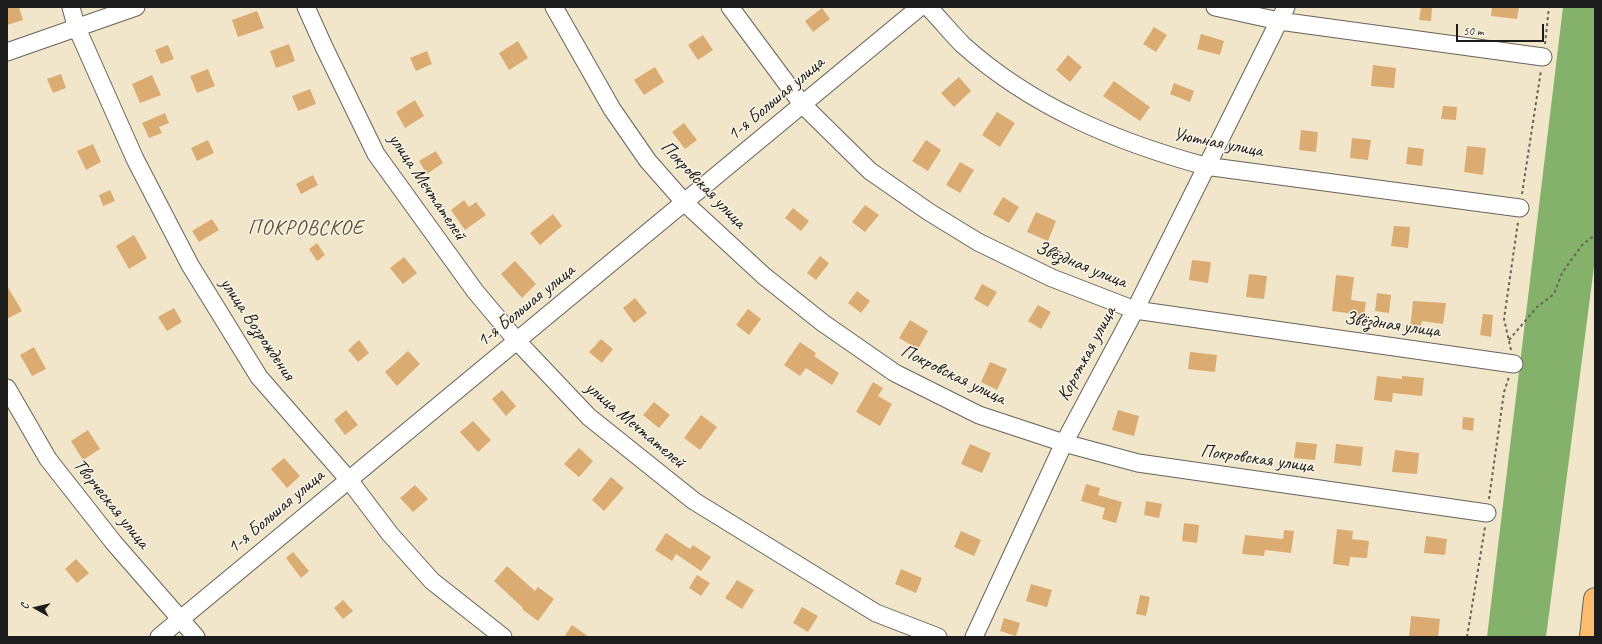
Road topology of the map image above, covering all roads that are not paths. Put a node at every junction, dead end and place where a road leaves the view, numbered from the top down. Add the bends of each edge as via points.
1 (71, 7) edge
2 (136, 7) edge
3 (306, 7) edge
4 (554, 7) edge
5 (730, 7) edge
6 (920, 7) edge
7 (928, 7) edge
8 (1215, 7) edge
9 (1282, 14) edge
10 (76, 26) junction
11 (7, 52) edge
12 (1543, 57) road end
13 (802, 104) junction
14 (1205, 166) junction
15 (685, 203) junction
16 (1520, 208) road end
17 (1135, 310) junction
18 (517, 341) junction
19 (1514, 364) road end
20 (7, 388) edge
21 (1064, 442) junction
22 (349, 480) junction
23 (1487, 513) road end
24 (1595, 600) edge
25 (181, 618) junction
26 (498, 635) edge
27 (159, 637) edge
28 (196, 637) edge
29 (938, 637) edge
30 (974, 637) edge
31 (1591, 637) edge

1 - 10 street, улица Возрождения
2 - 10 street
3 - 18 street, улица Мечтателей via 376,154 475,292
4 - 15 street, Покровская улица via 612,109 648,161
5 - 13 street, Звёздная улица
6 - 13 street, 1-я Большая улица
7 - 14 street, Уютная улица via 963,44 1012,83 1061,113 1105,134
8 - 9 street
9 - 12 street
9 - 14 street, Короткая улица
10 - 11 street
10 - 22 street, улица Возрождения via 135,159 190,265 259,376
13 - 15 street, 1-я Большая улица
13 - 17 street, Звёздная улица via 870,171 928,212 978,242 1052,278
14 - 16 street, Уютная улица
14 - 17 street, Короткая улица
15 - 18 street, 1-я Большая улица
15 - 21 street, Покровская улица via 764,276 823,323 895,372 979,415
17 - 19 street, Звёздная улица
17 - 21 street, Короткая улица
18 - 22 street, 1-я Большая улица
18 - 29 street, улица Мечтателей via 589,418 694,501 876,613
20 - 25 street, Творческая улица via 48,459 114,543
21 - 23 street, Покровская улица via 1138,463
21 - 30 street, Короткая улица
22 - 25 street, 1-я Большая улица
22 - 26 street, улица Возрождения via 390,534 432,581
24 - 31 main road
25 - 27 street, 1-я Большая улица
25 - 28 street, Творческая улица

